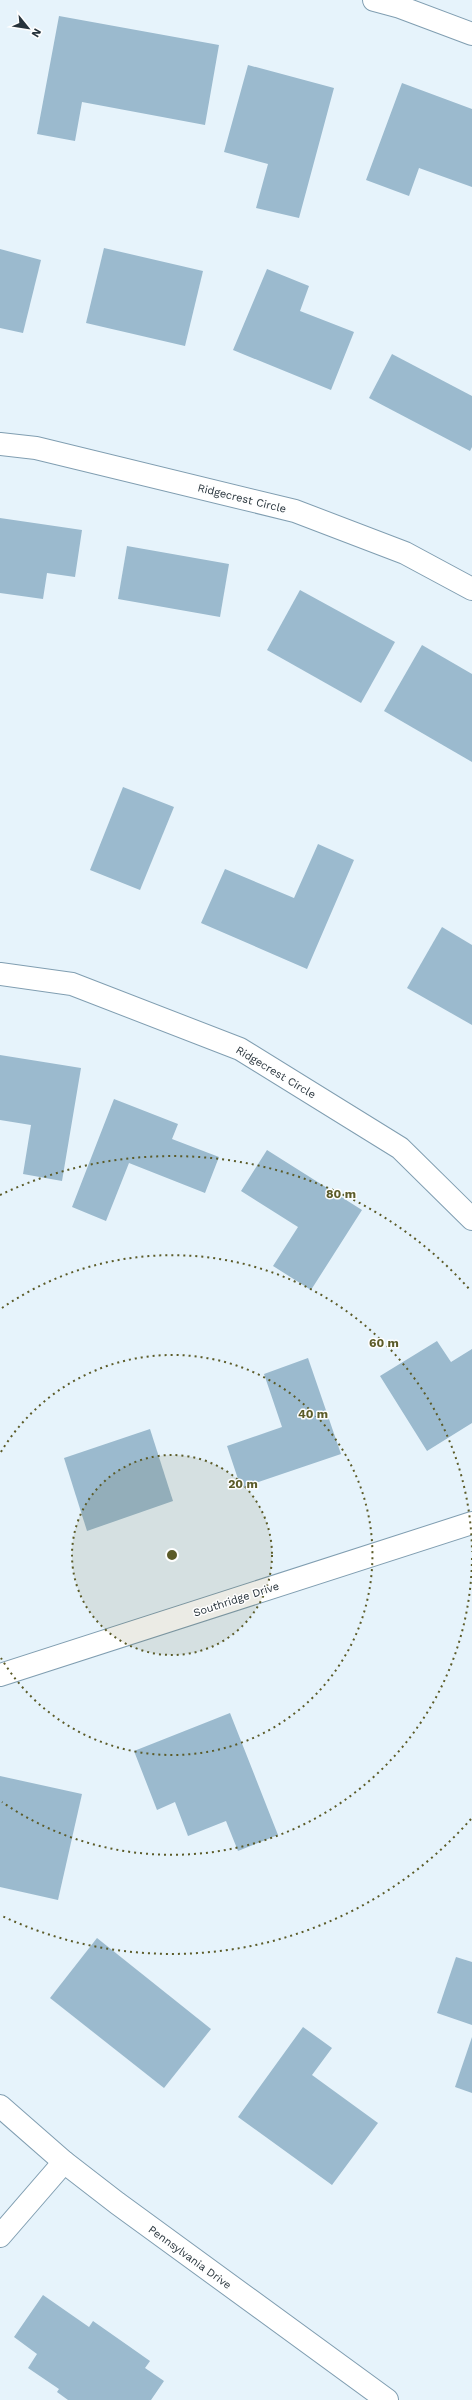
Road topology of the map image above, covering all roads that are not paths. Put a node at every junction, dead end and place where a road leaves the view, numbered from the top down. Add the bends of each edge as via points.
1 (374, 0) edge
2 (472, 34) edge
3 (0, 444) edge
4 (472, 589) edge
5 (0, 974) edge
6 (472, 1219) edge
7 (472, 1523) edge
8 (0, 1675) edge
9 (0, 2106) edge
10 (64, 2162) junction
11 (0, 2236) edge
12 (386, 2400) edge

1 - 2 street
3 - 4 street, Ridgecrest Circle via 36,448 295,511 405,553
5 - 6 street, Ridgecrest Circle via 72,984 240,1049 400,1148
7 - 8 street, Southridge Drive
9 - 10 street, Pennsylvania Drive
10 - 11 street
10 - 12 street, Pennsylvania Drive

